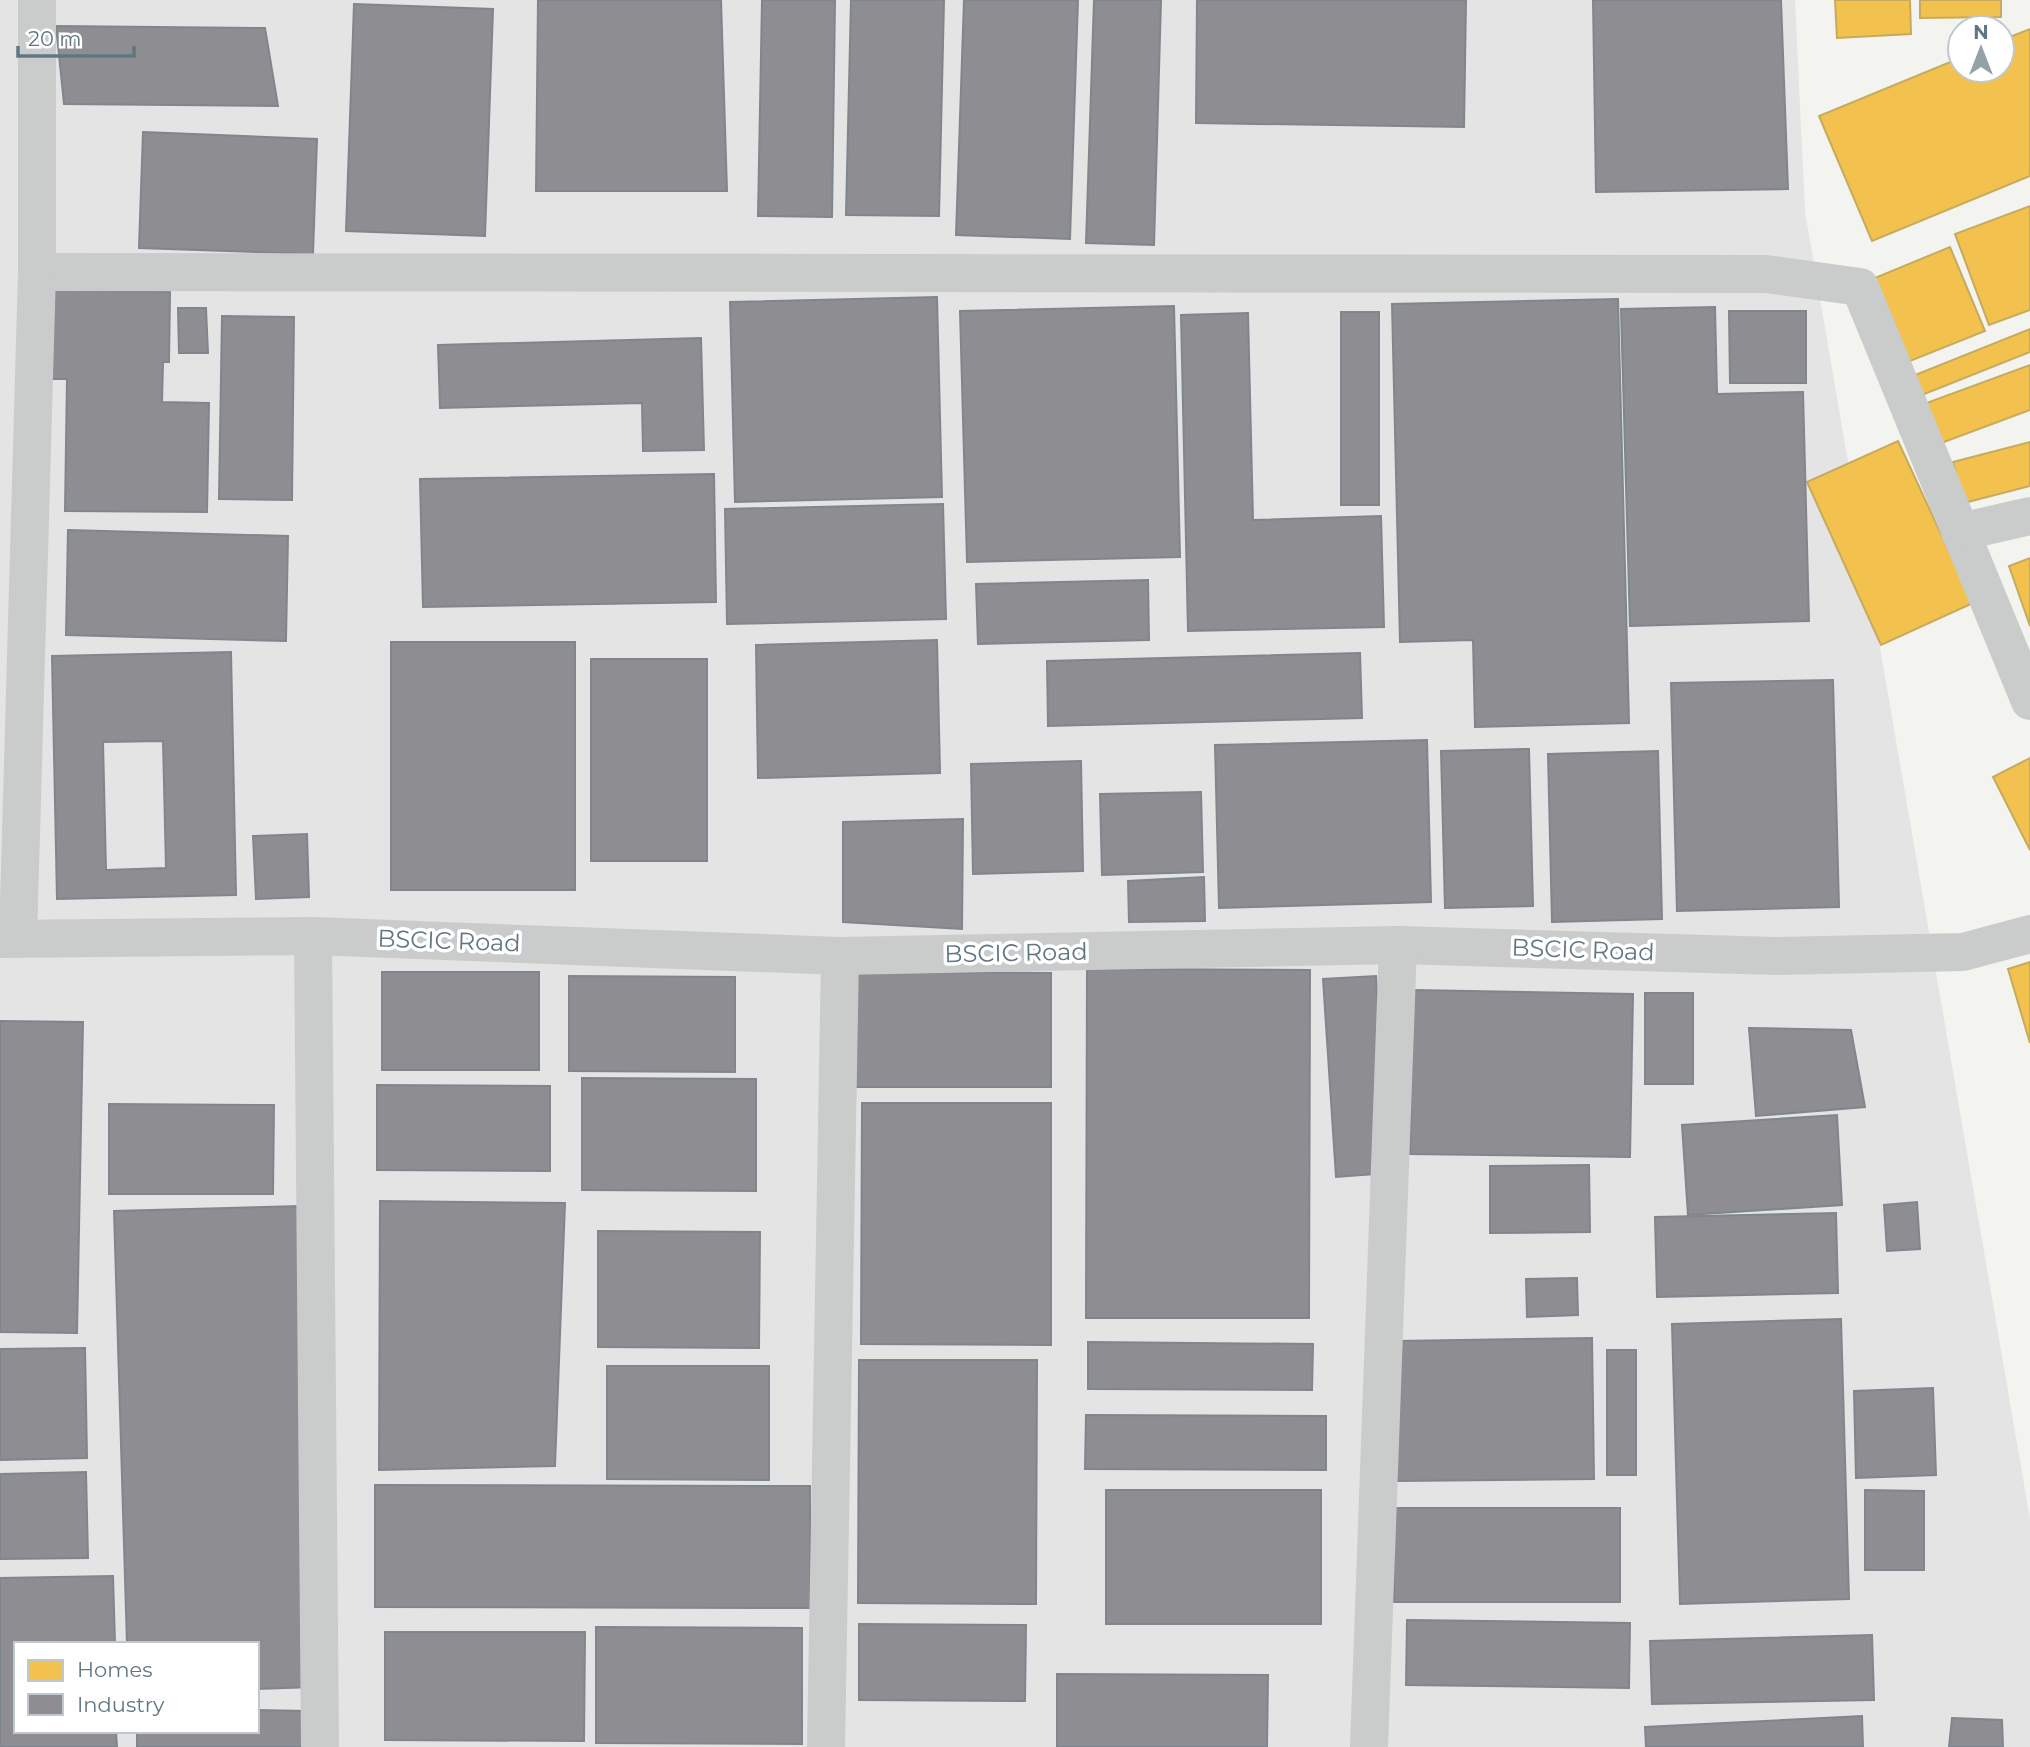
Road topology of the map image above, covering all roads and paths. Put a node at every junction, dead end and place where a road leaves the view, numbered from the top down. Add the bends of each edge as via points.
1 (37, 0) edge
2 (37, 272) junction
3 (2030, 516) edge
4 (1960, 532) junction
5 (2030, 701) edge
6 (2030, 934) edge
7 (313, 936) junction
8 (9, 938) edge
9 (1398, 945) junction
10 (840, 956) junction
11 (320, 1747) edge
12 (826, 1747) edge
13 (1369, 1747) edge

1 - 2 street
2 - 4 street via 1766,274 1860,287
2 - 8 street
3 - 4 street
4 - 5 street
6 - 9 street, BSCIC Road via 1963,952 1776,956
7 - 8 street, BSCIC Road
7 - 10 street, BSCIC Road
7 - 11 street
9 - 10 street, BSCIC Road
9 - 13 street
10 - 12 street

